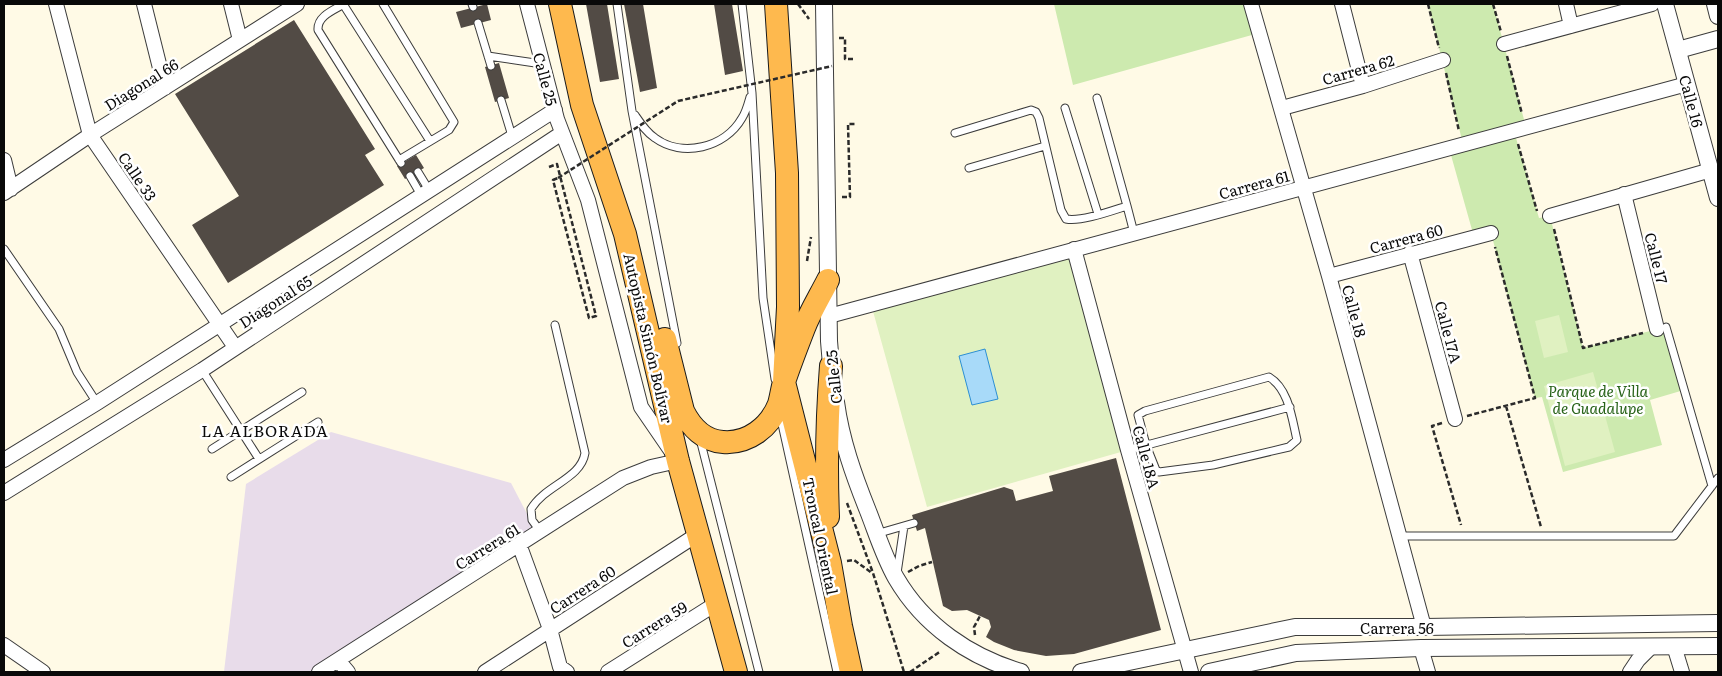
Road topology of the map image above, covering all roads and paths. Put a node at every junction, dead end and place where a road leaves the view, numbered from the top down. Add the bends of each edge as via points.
1 (56, 4) edge
2 (144, 4) edge
3 (231, 4) edge
4 (297, 4) edge
5 (344, 4) edge
6 (383, 4) edge
7 (527, 4) edge
8 (560, 4) edge
9 (617, 4) edge
10 (742, 4) edge
11 (776, 4) edge
12 (824, 4) edge
13 (1251, 4) edge
14 (1342, 4) edge
15 (1493, 4) edge
16 (1566, 4) edge
17 (1652, 4) edge
18 (1665, 4) edge
19 (1715, 4) edge
20 (1718, 16) edge
21 (478, 23) dead end
22 (1571, 26) junction
23 (1718, 39) edge
24 (240, 40) junction
25 (1504, 44) junction
26 (1678, 50) junction
27 (488, 56) junction
28 (845, 59) dead end
29 (854, 59) dead end
30 (1443, 60) dead end
31 (542, 64) junction
32 (837, 65) dead end
33 (491, 66) dead end
34 (1687, 84) junction
35 (1363, 86) junction
36 (165, 88) junction
37 (752, 93) junction
38 (1097, 98) dead end
39 (501, 100) dead end
40 (1065, 108) dead end
41 (1282, 108) junction
42 (555, 110) junction
43 (632, 111) junction
44 (855, 124) dead end
45 (1520, 129) junction
46 (562, 133) junction
47 (955, 133) dead end
48 (90, 135) junction
49 (512, 136) junction
50 (430, 141) junction
51 (1045, 146) junction
52 (4, 160) edge
53 (549, 167) dead end
54 (969, 168) dead end
55 (1711, 170) junction
56 (418, 172) dead end
57 (410, 176) dead end
58 (1303, 188) junction
59 (7, 191) edge
60 (425, 192) junction
61 (1624, 194) junction
62 (842, 197) dead end
63 (1718, 198) edge
64 (1127, 206) junction
65 (1098, 214) junction
66 (1550, 216) junction
67 (1134, 233) junction
68 (1491, 233) joint
69 (624, 234) junction
70 (4, 249) edge
71 (1074, 249) junction
72 (1410, 253) junction
73 (1329, 276) junction
74 (828, 280) junction
75 (250, 305) junction
76 (829, 316) junction
77 (220, 324) junction
78 (269, 324) junction
79 (555, 325) dead end
80 (1662, 328) junction
81 (235, 346) junction
82 (680, 355) dead end
83 (831, 366) junction
84 (202, 370) junction
85 (784, 382) junction
86 (302, 392) dead end
87 (97, 403) junction
88 (778, 405) junction
89 (1506, 406) junction
90 (1290, 407) junction
91 (1455, 420) junction
92 (318, 422) dead end
93 (696, 422) junction
94 (241, 431) junction
95 (1146, 445) junction
96 (212, 449) dead end
97 (1128, 450) junction
98 (259, 459) junction
99 (4, 460) edge
100 (678, 461) junction
101 (231, 477) dead end
102 (1718, 478) edge
103 (1712, 486) junction
104 (4, 493) edge
105 (846, 502) dead end
106 (914, 523) dead end
107 (904, 526) junction
108 (540, 531) junction
109 (698, 534) junction
110 (876, 534) junction
111 (1400, 536) junction
112 (1464, 536) junction
113 (1543, 536) junction
114 (519, 544) junction
115 (932, 562) dead end
116 (838, 563) junction
117 (873, 574) junction
118 (888, 577) junction
119 (718, 603) junction
120 (980, 616) dead end
121 (1718, 623) edge
122 (1637, 624) junction
123 (974, 627) dead end
124 (1424, 627) junction
125 (550, 629) junction
126 (4, 645) edge
127 (1645, 646) junction
128 (1674, 646) junction
129 (1718, 646) edge
130 (1421, 648) junction
131 (941, 651) dead end
132 (1184, 651) junction
133 (338, 660) junction
134 (43, 672) edge
135 (319, 672) edge
136 (348, 672) edge
137 (485, 672) edge
138 (567, 672) edge
139 (608, 672) edge
140 (736, 672) edge
141 (759, 672) edge
142 (837, 672) edge
143 (851, 672) edge
144 (904, 672) edge
145 (910, 672) edge
146 (1021, 672) edge
147 (1081, 672) edge
148 (1190, 672) edge
149 (1209, 672) edge
150 (1428, 672) edge
151 (1630, 672) edge
152 (1682, 672) edge

1 - 48 street, Calle 33
2 - 36 street
3 - 24 street
4 - 24 street, Diagonal 66
5 - 50 lane
5 - 50 lane via 322,18 318,30 400,161
6 - 50 lane via 453,119 451,128
7 - 31 street, Calle 25
8 - 69 highway, Autopista Simón Bolívar via 582,106
9 - 43 lane
10 - 37 lane, Troncal Oriental
11 - 85 highway via 787,172 788,307
12 - 74 street, Calle 25
13 - 41 street, Calle 18
14 - 35 street
15 - 25 path
16 - 22 street
17 - 22 street
18 - 26 street, Calle 16
19 - 20 street
21 - 27 lane
22 - 25 street
23 - 26 street
24 - 36 street, Diagonal 66
25 - 45 path
26 - 34 street, Calle 16
27 - 31 lane
27 - 33 lane
28 - 29 path
30 - 35 street, Carrera 62
31 - 42 street, Calle 25
32 - 53 path, bridge via 678,101 558,178 553,180 589,318 596,316 557,164
34 - 45 street, Carrera 61
34 - 55 street, Calle 16
35 - 41 street, Carrera 62
36 - 48 street, Diagonal 66
37 - 43 lane via 742,118 730,133 699,148 670,146 656,139 644,130
37 - 88 lane, Troncal Oriental via 763,298
38 - 64 lane
39 - 49 lane
40 - 65 lane
41 - 58 street, Calle 18
42 - 46 street, Calle 25
42 - 49 street, Diagonal 65
43 - 82 lane
44 - 62 path via 848,124 850,197
45 - 58 street, Carrera 61
45 - 66 path via 1539,218
46 - 78 street, Diagonal 65
46 - 100 street, Calle 25 via 588,200 641,407
47 - 51 lane via 1031,110 1039,118
48 - 59 street, Diagonal 66
48 - 77 street, Calle 33
49 - 60 street, Diagonal 65
51 - 54 lane
51 - 65 lane via 1060,210 1066,219
52 - 59 street
55 - 61 street
55 - 63 street, Calle 16
56 - 60 lane
57 - 60 lane
58 - 67 street, Carrera 61
58 - 73 street, Calle 18
60 - 75 street, Diagonal 65
61 - 66 street
61 - 80 street, Calle 17
64 - 65 lane
64 - 67 lane
66 - 80 path via 1583,348
67 - 71 street, Carrera 61
68 - 72 street, Carrera 60
68 - 89 path via 1535,398
69 - 93 highway via 660,319 683,411 688,420
69 - 100 highway, Autopista Simón Bolívar
70 - 87 lane via 59,329 77,372
71 - 76 street, Carrera 61
71 - 97 street, Calle 18A
72 - 73 street, Carrera 60
72 - 91 street, Calle 17A
73 - 111 street, Calle 18
74 - 76 street, Calle 25
74 - 85 highway via 805,325
75 - 77 street, Diagonal 65
75 - 78 street via 248,317
76 - 83 street, Calle 25
77 - 81 street, Calle 33
77 - 87 street, Diagonal 65
78 - 81 street, Diagonal 65
79 - 108 lane via 585,453 578,470 542,494 530,510
80 - 103 lane
81 - 84 street, Diagonal 65
83 - 110 street, Calle 25 via 838,420 853,473
83 - 116 highway via 826,470
84 - 94 lane
84 - 104 street, Diagonal 65
85 - 88 highway
85 - 116 highway
86 - 94 lane
87 - 99 street, Diagonal 65
88 - 93 highway via 764,426 740,441 711,439
88 - 142 lane, Troncal Oriental
89 - 91 path
89 - 113 path
90 - 95 lane
90 - 95 lane via 1277,382 1269,378 1145,410 1138,415
90 - 95 lane via 1297,440 1289,448 1213,465 1159,472
91 - 112 path via 1432,426
92 - 98 lane
93 - 141 lane
94 - 96 lane
94 - 98 lane
95 - 97 lane
97 - 132 street, Calle 18A
98 - 101 lane
100 - 108 street, Carrera 61 via 623,478
100 - 109 highway, Autopista Simón Bolívar
102 - 103 lane
103 - 113 lane via 1674,536
105 - 117 path
106 - 107 lane
107 - 110 lane
107 - 118 lane
108 - 114 street, Carrera 61
109 - 119 highway, Autopista Simón Bolívar
109 - 125 street, Carrera 60
110 - 118 street, Calle 25
111 - 112 lane
111 - 124 street, Calle 18
112 - 113 lane
114 - 125 street
114 - 133 street, Carrera 61
115 - 118 path
116 - 117 path via 854,560
116 - 143 highway via 841,626
117 - 118 path
117 - 144 path
118 - 146 street, Calle 25 via 955,642 987,660
119 - 139 street, Carrera 59
119 - 140 highway, Autopista Simón Bolívar
120 - 123 path
121 - 122 street, Carrera 56
122 - 124 street, Carrera 56
122 - 127 street
124 - 132 street, Carrera 56 via 1295,627
125 - 137 street, Carrera 60
125 - 138 street via 560,667
126 - 134 street
127 - 128 street, Carrera 56
127 - 130 street, Carrera 56
127 - 151 street
128 - 129 street, Carrera 56
128 - 152 street
130 - 149 street, Carrera 56 via 1296,653
130 - 150 street
131 - 145 path
132 - 147 street, Carrera 56
132 - 148 street, Calle 18A
133 - 135 street, Carrera 61
133 - 136 street

